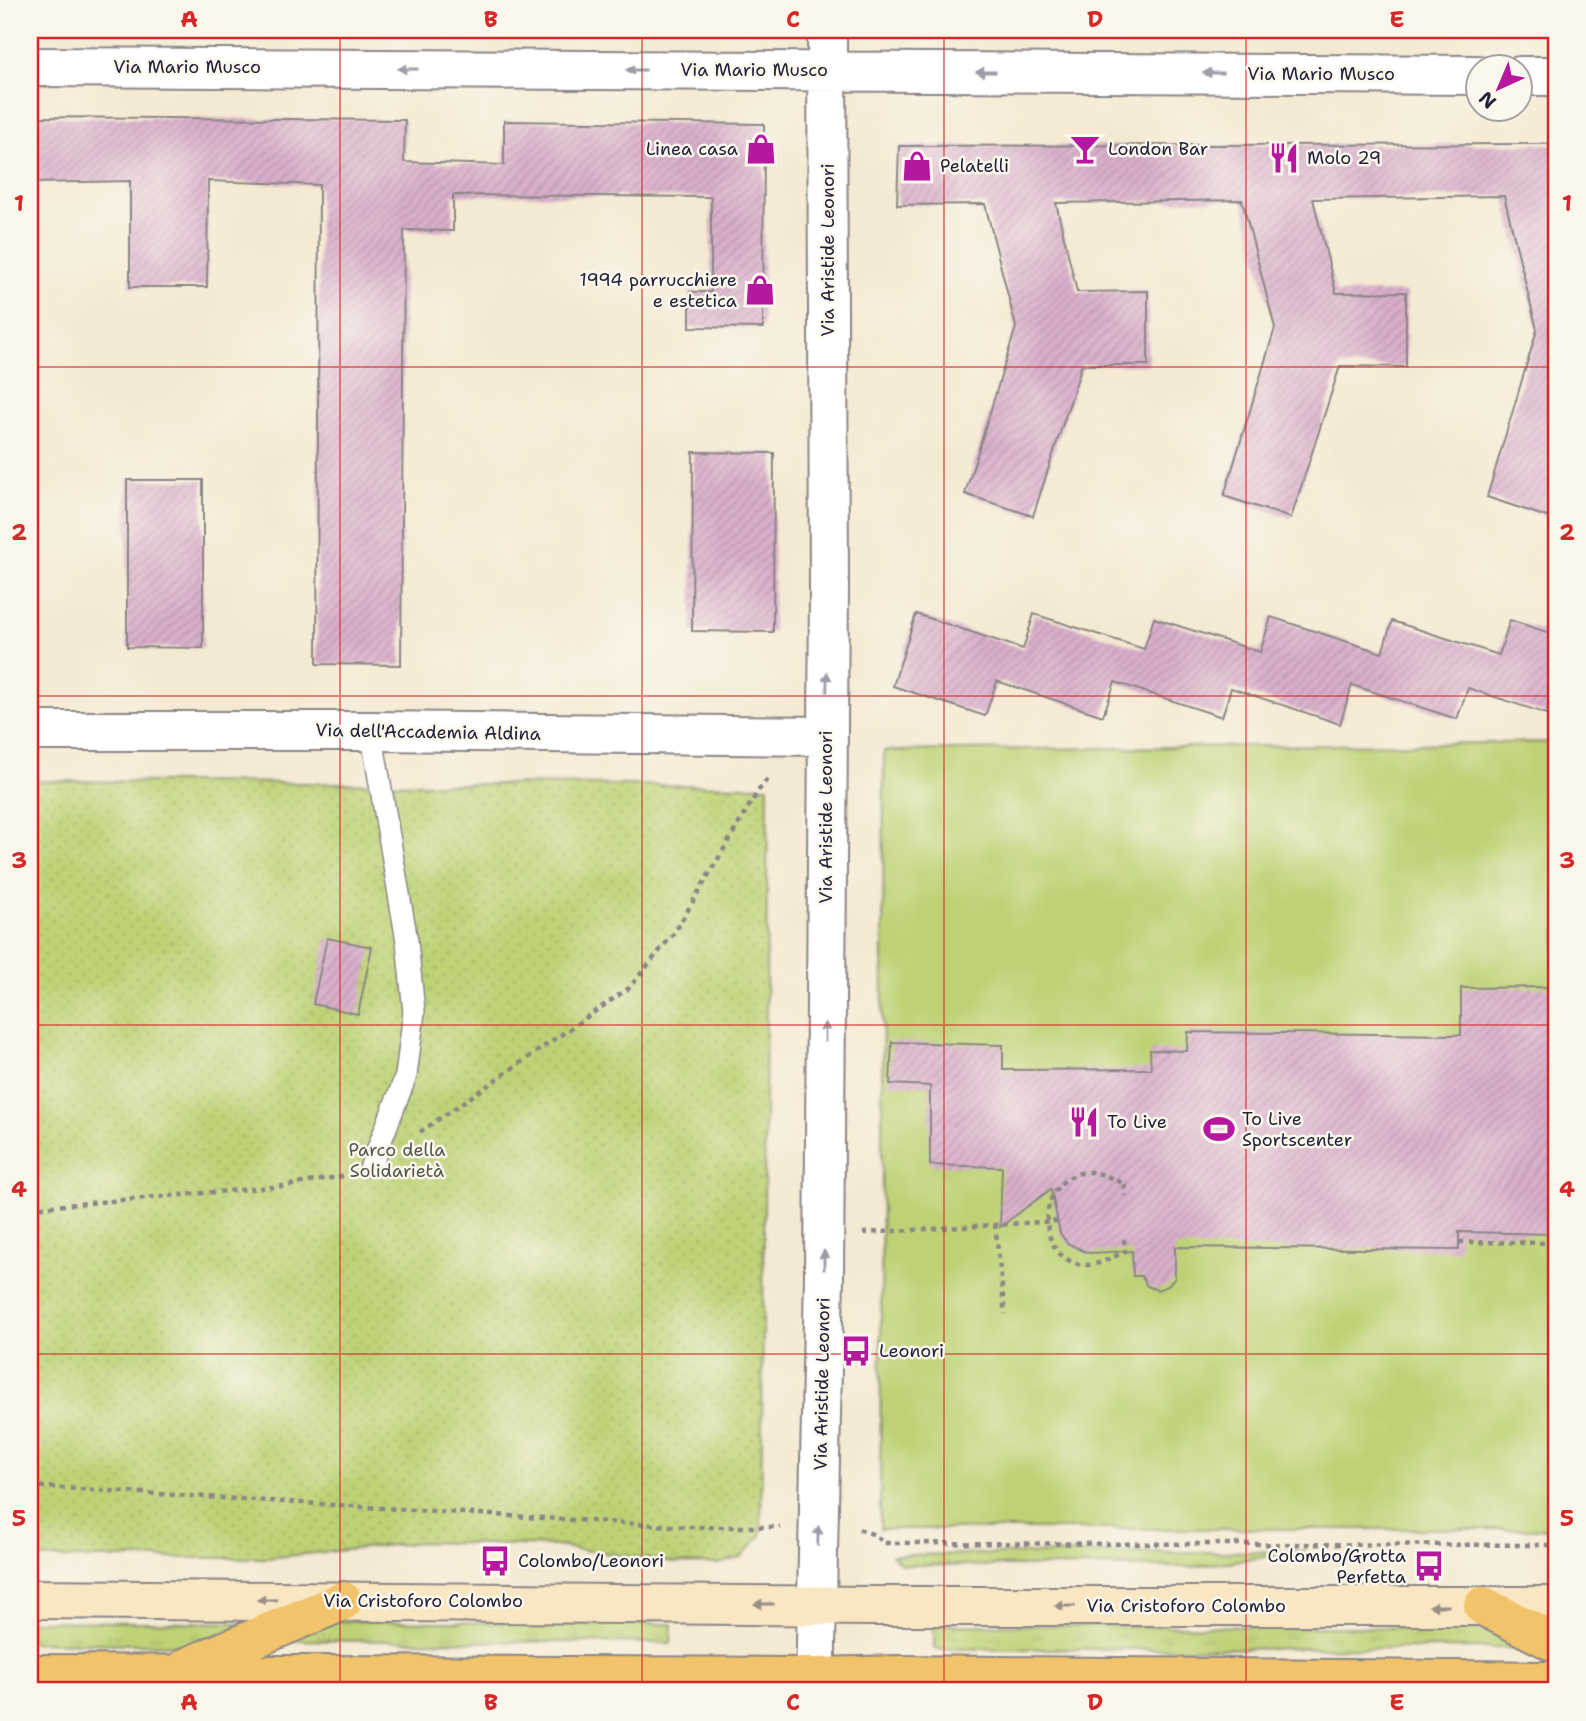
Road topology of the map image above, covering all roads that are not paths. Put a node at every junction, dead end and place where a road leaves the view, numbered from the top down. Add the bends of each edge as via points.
1 (827, 30) edge
2 (30, 66) edge
3 (826, 71) junction
4 (1464, 75) edge
5 (1534, 76) edge
6 (1556, 76) edge
7 (30, 731) edge
8 (371, 731) junction
9 (826, 736) junction
10 (370, 1166) road end
11 (30, 1599) edge
12 (343, 1601) junction
13 (816, 1604) junction
14 (1483, 1606) junction
15 (1556, 1606) edge
16 (1556, 1643) edge
17 (30, 1674) edge
18 (170, 1674) junction
19 (1556, 1681) edge
20 (815, 1684) edge

1 - 3 street, Via Aristide Leonori
3 -> 2 street, Via Mario Musco
4 -> 3 street, Via Mario Musco
9 -> 3 street, Via Aristide Leonori
5 - 6 street
7 - 8 street, Via dell'Accademia Aldina
8 - 9 street, Via dell'Accademia Aldina
8 - 10 lane via 407,941 414,1012 406,1076
13 -> 9 street, Via Aristide Leonori via 824,1235
12 -> 11 main road, Via Cristoforo Colombo
13 -> 12 main road, Via Cristoforo Colombo
12 - 18 main road
14 -> 13 main road, Via Cristoforo Colombo
13 - 20 street
14 - 15 main road, Via Cristoforo Colombo
14 - 16 main road
17 - 18 main road
18 - 20 main road
19 - 20 main road via 901,1675

